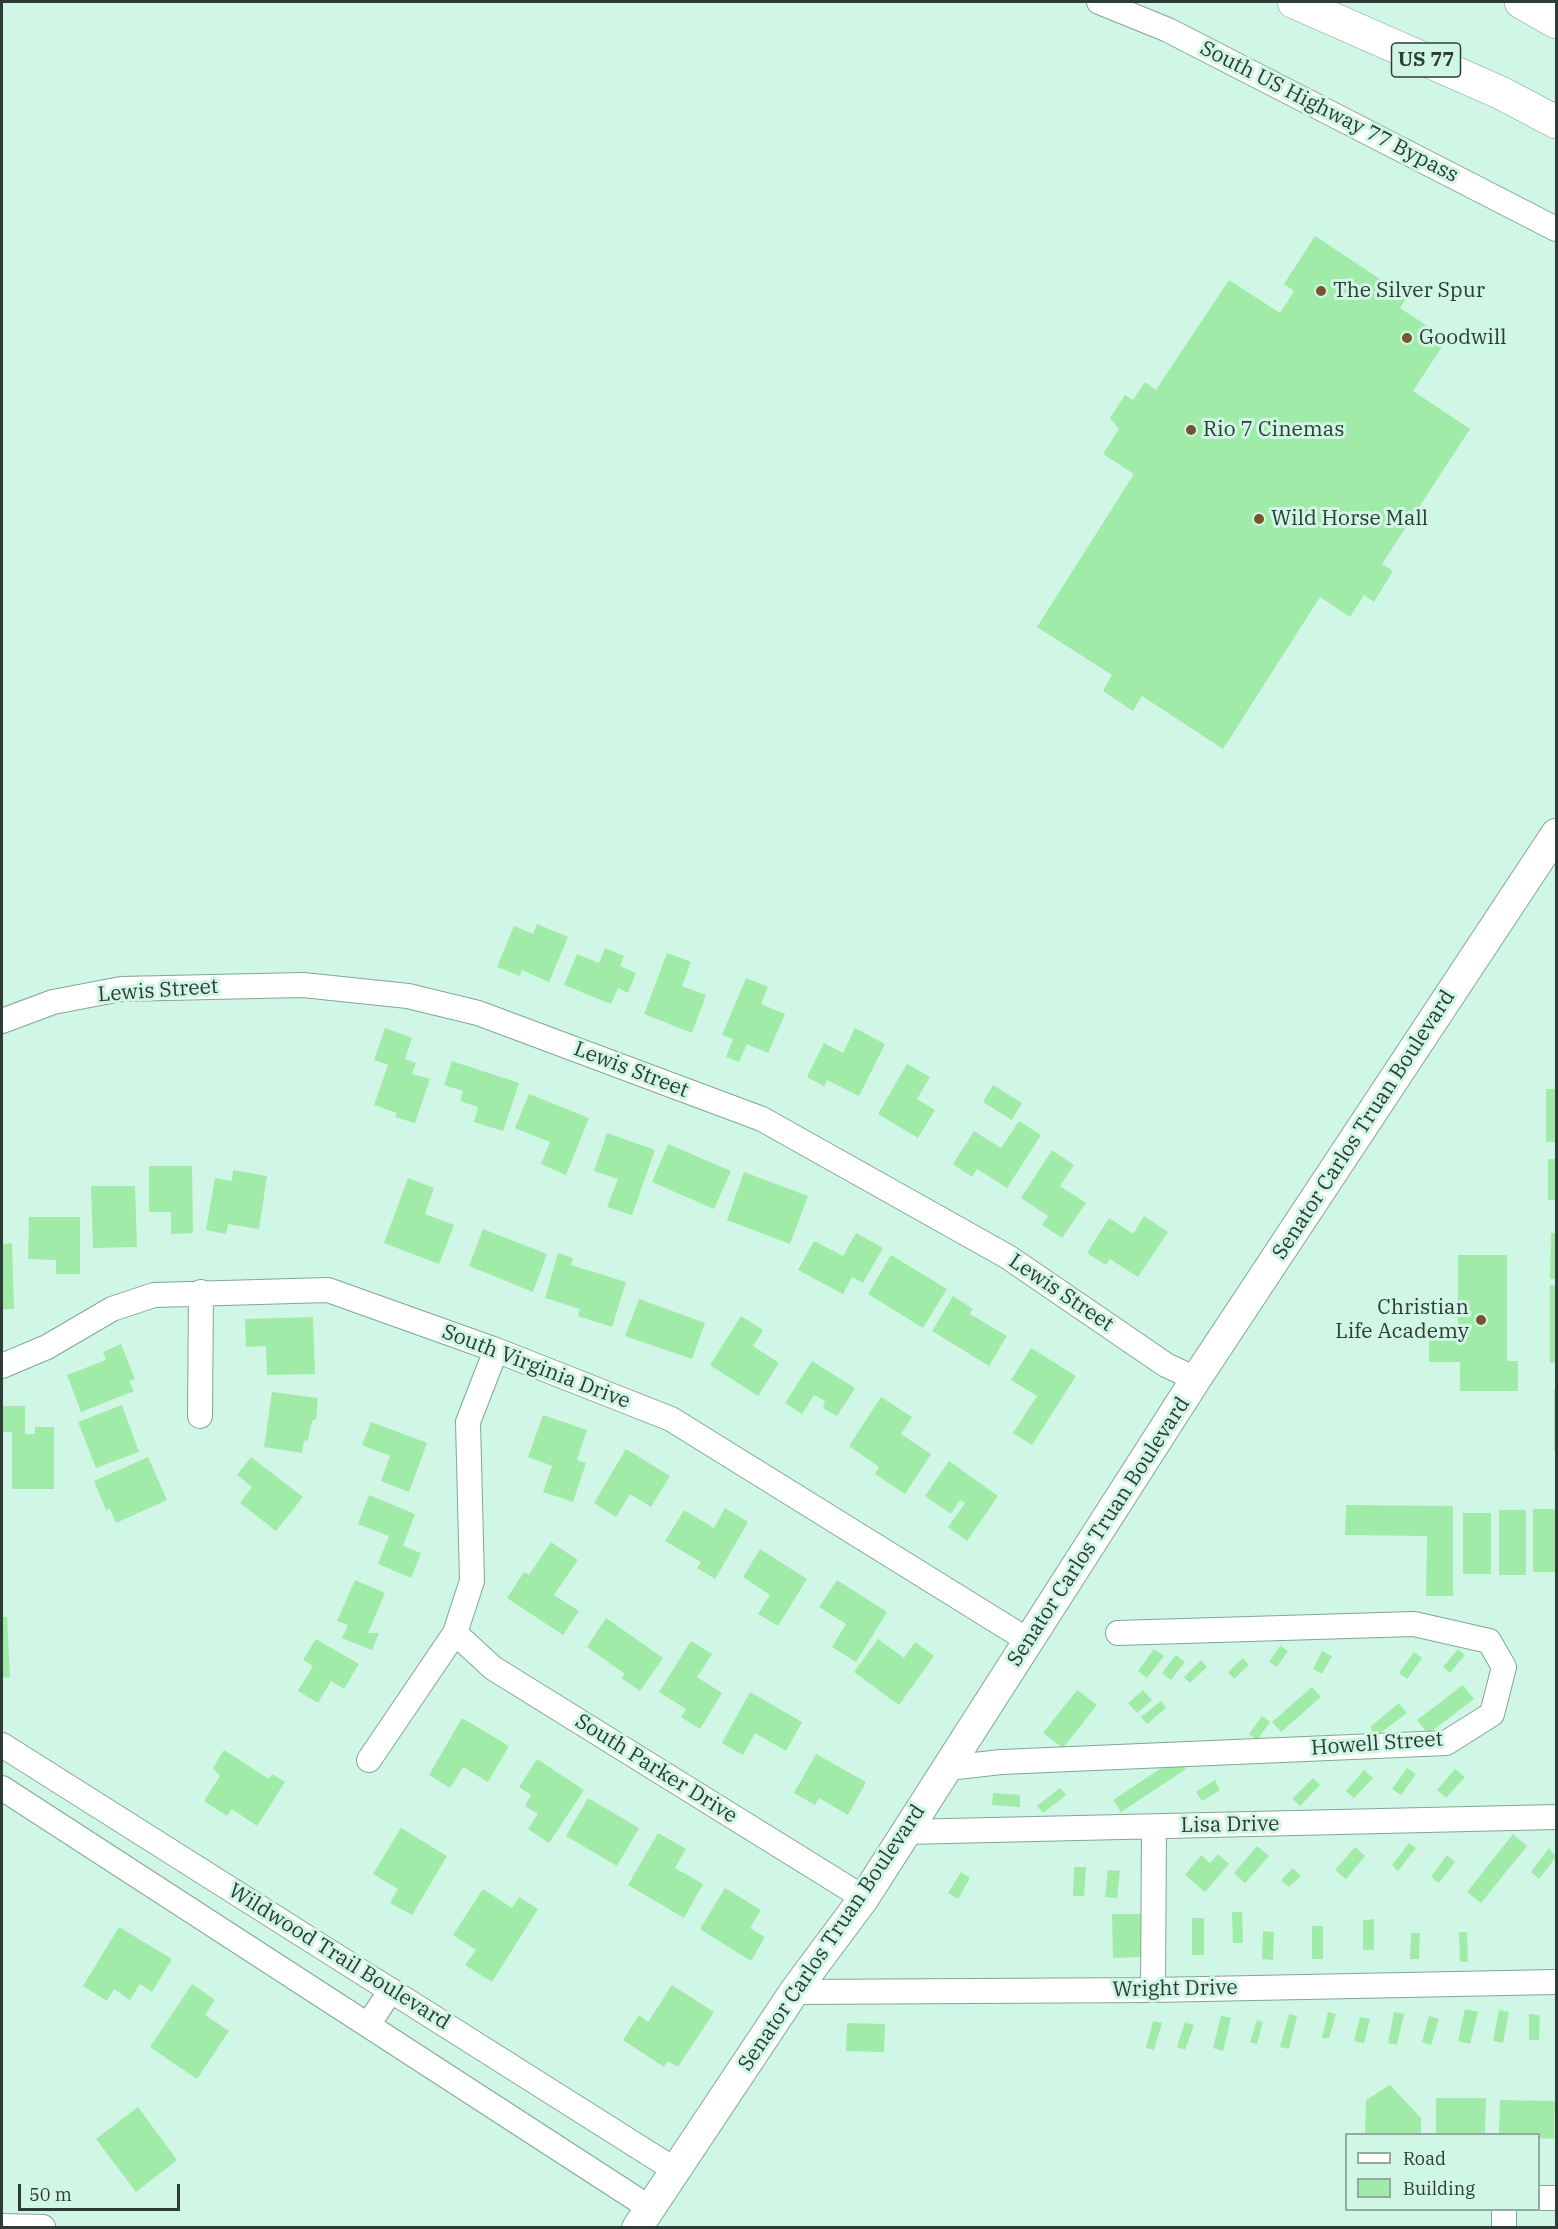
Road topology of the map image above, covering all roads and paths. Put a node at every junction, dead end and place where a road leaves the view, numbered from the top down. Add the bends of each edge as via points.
1 (1099, 2) edge
2 (1294, 2) edge
3 (1521, 2) edge
4 (1557, 22) edge
5 (1557, 122) edge
6 (1557, 229) edge
7 (1557, 834) edge
8 (2, 1022) edge
9 (201, 1292) junction
10 (496, 1350) junction
11 (2, 1366) edge
12 (1196, 1379) junction
13 (200, 1416) dead end
14 (455, 1633) junction
15 (1118, 1633) dead end
16 (1029, 1641) junction
17 (2, 1745) edge
18 (369, 1760) dead end
19 (948, 1768) junction
20 (2, 1788) edge
21 (1557, 1817) edge
22 (121, 1819) junction
23 (1154, 1827) junction
24 (904, 1832) junction
25 (100, 1851) junction
26 (864, 1898) junction
27 (1557, 1982) edge
28 (391, 1990) junction
29 (1153, 1990) junction
30 (794, 1992) junction
31 (368, 2025) junction
32 (675, 2170) junction
33 (1540, 2198) edge
34 (1557, 2198) edge
35 (1504, 2211) edge
36 (644, 2218) edge
37 (2, 2226) edge
38 (43, 2227) edge
39 (1504, 2228) edge

1 - 6 street, South US Highway 77 Bypass via 1168,30
2 - 5 highway, US 77 via 1501,93
3 - 4 highway
7 - 12 main road, Senator Carlos Truan Boulevard
8 - 12 street, Lewis Street via 53,1002 121,989 303,985 408,996 478,1013 762,1119 1008,1257 1166,1365
9 - 10 street, South Virginia Drive via 328,1290
9 - 11 street, South Virginia Drive via 154,1294 112,1309 47,1347
9 - 13 street
10 - 14 street via 468,1422 472,1581
10 - 16 street, South Virginia Drive via 671,1419
12 - 16 main road, Senator Carlos Truan Boulevard
14 - 18 street
14 - 26 street, South Parker Drive via 493,1668
15 - 19 street, Howell Street via 1414,1624 1489,1641 1504,1667 1492,1714 1446,1743 1001,1761
16 - 19 main road, Senator Carlos Truan Boulevard
17 - 22 street, Wildwood Trail Boulevard
19 - 24 main road, Senator Carlos Truan Boulevard
20 - 25 street, Wildwood Trail Boulevard
21 - 23 street, Lisa Drive
22 - 25 street
22 - 28 street, Wildwood Trail Boulevard
23 - 24 street, Lisa Drive
23 - 29 street
24 - 26 main road, Senator Carlos Truan Boulevard
25 - 31 street, Wildwood Trail Boulevard
26 - 30 main road, Senator Carlos Truan Boulevard
27 - 29 street, Wright Drive
28 - 31 street
28 - 32 street, Wildwood Trail Boulevard
29 - 30 street, Wright Drive
30 - 32 main road, Senator Carlos Truan Boulevard
31 - 36 street, Wildwood Trail Boulevard
32 - 36 main road, Senator Carlos Truan Boulevard
33 - 34 street
35 - 39 street
37 - 38 street

